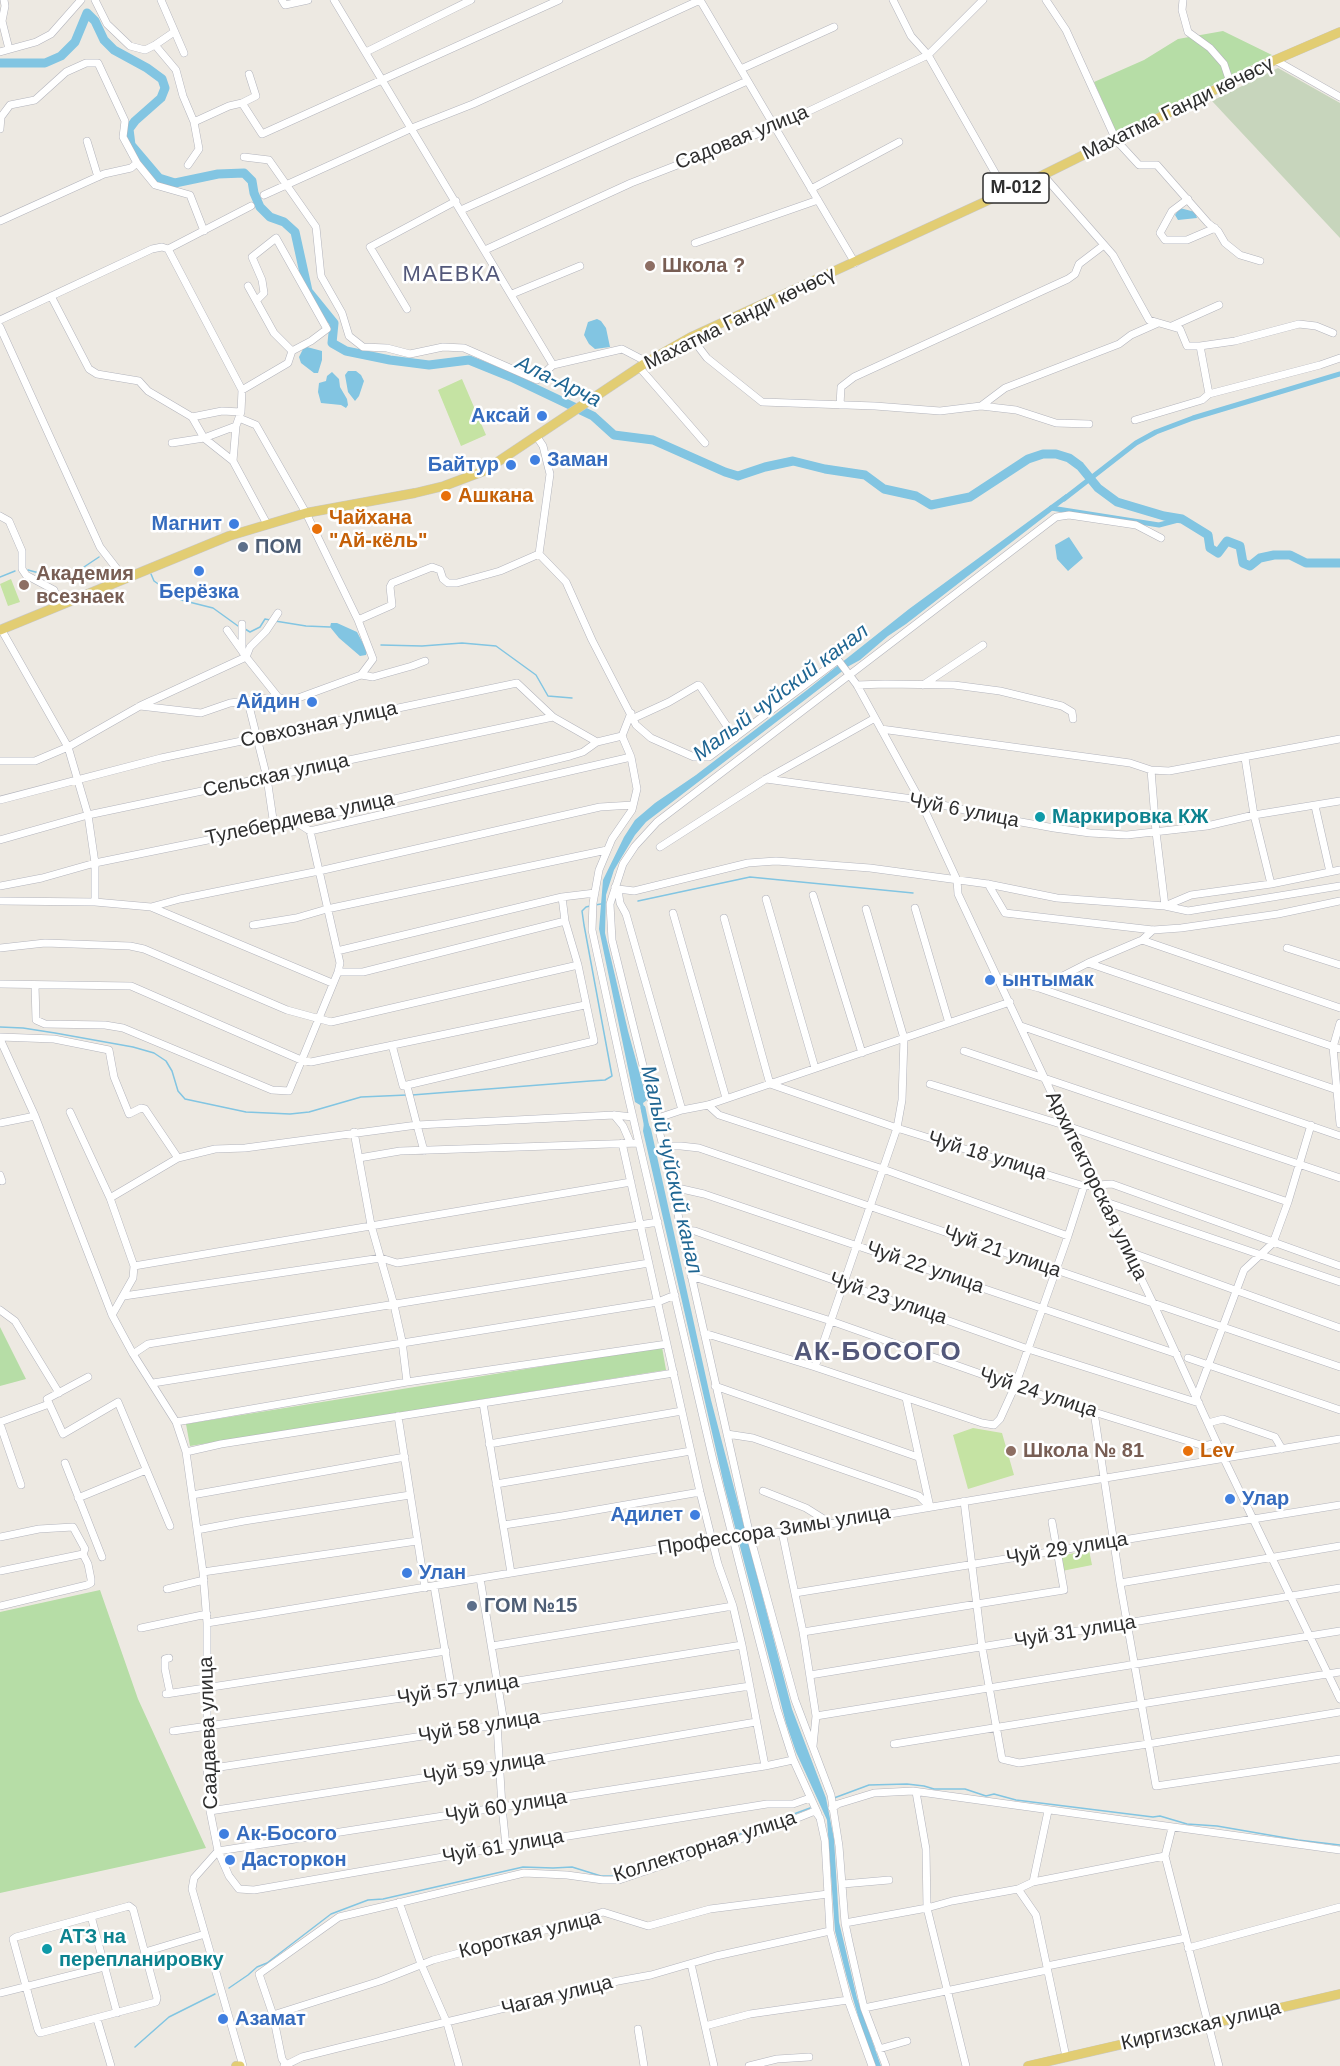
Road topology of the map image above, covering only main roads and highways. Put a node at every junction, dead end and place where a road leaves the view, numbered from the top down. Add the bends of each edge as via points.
1 (1340, 32) edge
2 (0, 630) edge
3 (1340, 1994) edge
4 (1028, 2066) edge

1 - 2 main road, Махатма Ганди көчөсү / М-012 via 692,337 484,471 444,486 306,513 229,536
3 - 4 main road, Киргизская улица

